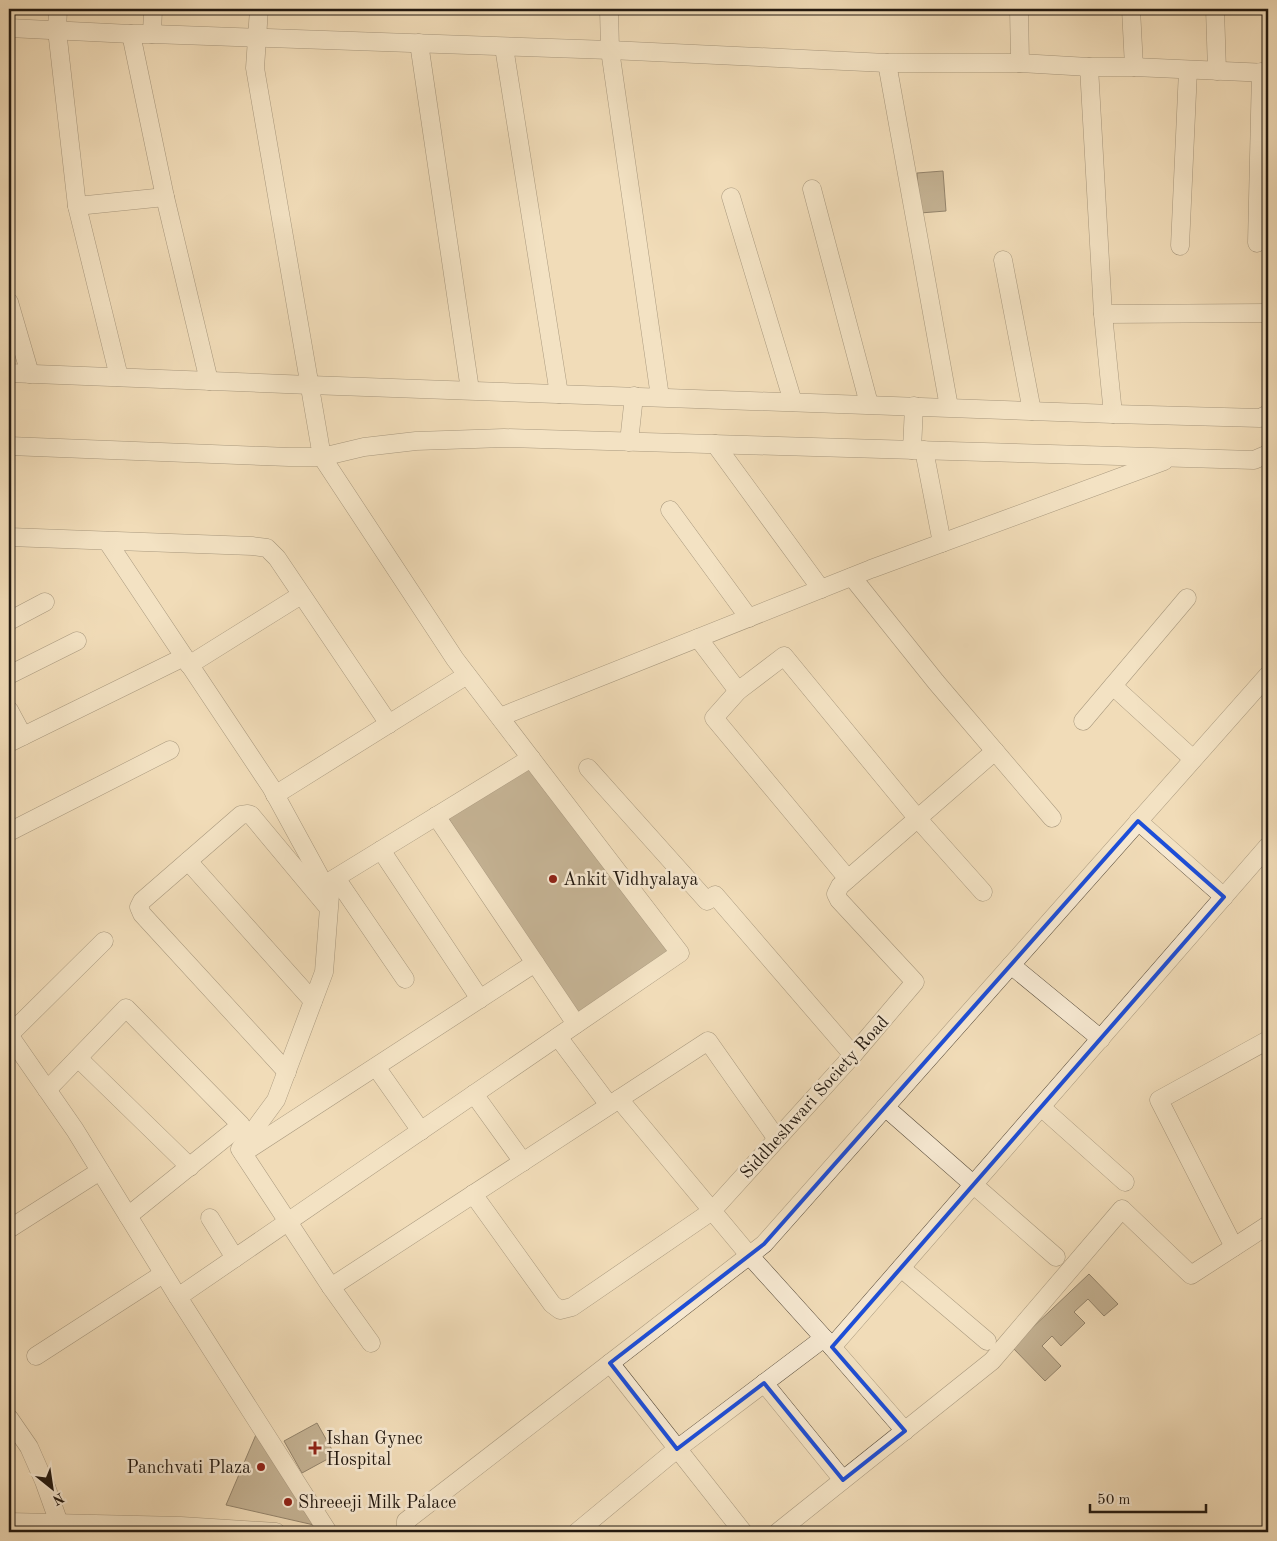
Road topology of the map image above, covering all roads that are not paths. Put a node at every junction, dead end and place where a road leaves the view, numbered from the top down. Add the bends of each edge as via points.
1 (58, 9) edge
2 (153, 9) edge
3 (259, 9) edge
4 (608, 9) edge
5 (1019, 9) edge
6 (1131, 9) edge
7 (1215, 9) edge
8 (9, 28) edge
9 (58, 30) junction
10 (131, 34) junction
11 (152, 34) junction
12 (258, 38) junction
13 (420, 43) junction
14 (504, 46) junction
15 (610, 50) junction
16 (887, 63) junction
17 (1020, 63) junction
18 (1089, 67) junction
19 (1134, 67) junction
20 (1188, 70) junction
21 (1217, 71) junction
22 (1264, 72) edge
23 (812, 189) dead end
24 (165, 197) junction
25 (731, 198) dead end
26 (77, 206) junction
27 (1257, 243) dead end
28 (1180, 246) dead end
29 (1003, 260) dead end
30 (9, 302) edge
31 (1268, 313) edge
32 (1103, 314) junction
33 (9, 373) edge
34 (30, 374) junction
35 (119, 377) junction
36 (209, 381) junction
37 (310, 386) junction
38 (470, 390) junction
39 (558, 394) junction
40 (634, 396) junction
41 (660, 397) junction
42 (793, 402) junction
43 (869, 404) junction
44 (914, 406) junction
45 (949, 407) junction
46 (1032, 411) junction
47 (1113, 414) junction
48 (1268, 414) edge
49 (629, 442) junction
50 (715, 444) junction
51 (9, 446) edge
52 (918, 450) junction
53 (1268, 454) edge
54 (322, 457) junction
55 (1173, 457) junction
56 (670, 510) dead end
57 (9, 537) edge
58 (107, 541) junction
59 (942, 543) junction
60 (852, 577) junction
61 (821, 589) junction
62 (302, 595) junction
63 (1187, 598) dead end
64 (45, 602) dead end
65 (749, 618) junction
66 (9, 621) edge
67 (698, 638) junction
68 (77, 640) dead end
69 (187, 661) junction
70 (1268, 674) edge
71 (9, 675) edge
72 (468, 675) junction
73 (1113, 686) junction
74 (738, 691) junction
75 (9, 710) edge
76 (500, 717) junction
77 (1083, 721) dead end
78 (389, 724) junction
79 (16, 740) edge
80 (170, 750) dead end
81 (995, 751) junction
82 (531, 758) junction
83 (1193, 759) junction
84 (588, 768) dead end
85 (275, 795) junction
86 (436, 816) junction
87 (1052, 818) dead end
88 (918, 819) junction
89 (1138, 821) junction
90 (9, 832) edge
91 (1268, 846) edge
92 (381, 850) junction
93 (188, 862) junction
94 (848, 879) junction
95 (330, 882) junction
96 (983, 892) dead end
97 (1224, 897) junction
98 (329, 909) junction
99 (104, 941) dead end
100 (535, 963) junction
101 (1011, 965) junction
102 (405, 979) dead end
103 (480, 999) junction
104 (314, 1000) junction
105 (576, 1024) junction
106 (9, 1035) edge
107 (558, 1037) junction
108 (1101, 1039) junction
109 (1268, 1040) edge
110 (853, 1055) junction
111 (78, 1058) junction
112 (376, 1067) junction
113 (287, 1072) junction
114 (47, 1090) junction
115 (474, 1094) junction
116 (614, 1102) junction
117 (885, 1107) junction
118 (1041, 1108) junction
119 (420, 1131) junction
120 (777, 1139) junction
121 (243, 1153) junction
122 (523, 1162) junction
123 (190, 1167) junction
124 (100, 1171) junction
125 (1125, 1182) dead end
126 (974, 1184) junction
127 (473, 1194) junction
128 (712, 1212) junction
129 (128, 1216) junction
130 (210, 1218) dead end
131 (288, 1222) junction
132 (1268, 1225) edge
133 (9, 1229) edge
134 (1234, 1247) junction
135 (749, 1256) junction
136 (1056, 1257) dead end
137 (235, 1258) junction
138 (901, 1268) junction
139 (163, 1274) junction
140 (331, 1287) junction
141 (178, 1297) junction
142 (987, 1341) dead end
143 (370, 1343) dead end
144 (828, 1343) junction
145 (36, 1356) dead end
146 (610, 1363) junction
147 (764, 1383) junction
148 (9, 1418) edge
149 (905, 1431) junction
150 (678, 1449) junction
151 (843, 1480) junction
152 (9, 1522) edge
153 (59, 1523) junction
154 (276, 1532) edge
155 (328, 1532) edge
156 (406, 1532) edge
157 (577, 1532) edge
158 (743, 1532) edge
159 (778, 1532) edge

1 - 9 street
2 - 11 street
3 - 12 street
4 - 15 street
5 - 17 street
6 - 19 street
7 - 21 street
8 - 9 street
9 - 10 street
9 - 26 street
10 - 11 street
10 - 24 street
11 - 12 street
12 - 13 street
12 - 37 street via 255,68
13 - 14 street
13 - 38 street
14 - 15 street
14 - 39 street
15 - 16 street
15 - 41 street
16 - 17 street
16 - 45 street
17 - 18 street
18 - 19 street
18 - 32 street
19 - 20 street
20 - 21 street
20 - 28 street
21 - 22 street
22 - 27 street
23 - 43 street
24 - 26 street
24 - 36 street
25 - 42 street
26 - 35 street
29 - 46 street
30 - 34 street
31 - 32 street
32 - 47 street
33 - 34 street
34 - 35 street
35 - 36 street
36 - 37 street
37 - 38 street
37 - 54 street
38 - 39 street
39 - 40 street
40 - 41 street
40 - 49 street
41 - 42 street
42 - 43 street
43 - 44 street
44 - 45 street
44 - 52 street
45 - 46 street
46 - 47 street
47 - 48 street via 1260,418
49 - 50 street
49 - 54 street via 504,438 416,441 364,447
50 - 52 street
50 - 61 street
51 - 54 street
52 - 55 street
52 - 59 street
53 - 55 street via 1254,460
54 - 72 street
55 - 59 street
56 - 65 street
57 - 58 street
58 - 62 street via 267,548
58 - 69 street
59 - 60 street
60 - 61 street
60 - 81 street
61 - 65 street
62 - 69 street
62 - 78 street
63 - 73 street
64 - 66 street
65 - 67 street
67 - 74 street
67 - 76 street
68 - 71 street
69 - 79 street
69 - 85 street
70 - 83 street
72 - 76 street
72 - 78 street
73 - 77 street
73 - 83 street
74 - 88 street via 784,656
74 - 94 street via 714,718
75 - 79 street
76 - 82 street
78 - 85 street
80 - 90 street
81 - 87 street
81 - 88 street
82 - 86 street
82 - 105 street via 680,953
83 - 89 street
84 - 110 street via 707,901 714,895
85 - 95 street
86 - 92 street
86 - 100 street
88 - 94 street
88 - 96 street
89 - 97 street
89 - 101 street
91 - 97 street
92 - 95 street
92 - 103 street
93 - 98 street via 241,815 251,815
93 - 104 street
93 - 113 street via 142,901 139,907 142,914
94 - 110 street, Siddheshwari Society Road via 836,894 839,900 915,982
95 - 98 street
95 - 102 street
97 - 108 street
98 - 104 street via 324,972
99 - 106 street
100 - 103 street
100 - 105 street
101 - 108 street
101 - 117 street
103 - 112 street
104 - 113 street
105 - 107 street
106 - 114 street
107 - 115 street
107 - 116 street
108 - 118 street
109 - 134 street via 1159,1100
110 - 120 street, Siddheshwari Society Road
111 - 114 street
111 - 123 street
111 - 123 street via 126,1008 241,1125
112 - 119 street
112 - 121 street
113 - 121 street via 276,1100 240,1149
114 - 124 street
115 - 119 street
115 - 122 street
116 - 120 street via 708,1041
116 - 122 street
116 - 128 street
117 - 126 street
117 - 135 street via 764,1244
118 - 125 street
118 - 126 street
119 - 131 street
120 - 128 street, Siddheshwari Society Road
121 - 131 street
122 - 127 street
123 - 129 street
124 - 129 street
124 - 133 street
126 - 136 street
126 - 138 street
127 - 128 street, Siddheshwari Society Road via 552,1304 560,1310 572,1307
127 - 140 street
128 - 135 street
129 - 139 street
130 - 137 street
131 - 137 street
131 - 140 street
132 - 134 street
134 - 149 street via 1191,1275 1122,1209 992,1361
135 - 144 street
135 - 146 street
137 - 141 street
138 - 142 street
138 - 144 street
139 - 141 street
139 - 145 street
140 - 143 street
141 - 155 street
144 - 147 street
144 - 149 street
146 - 150 street
146 - 156 street via 406,1521
147 - 150 street
147 - 151 street
148 - 153 street via 29,1447
149 - 151 street
150 - 157 street
150 - 158 street
151 - 159 street
152 - 153 street
153 - 154 street

